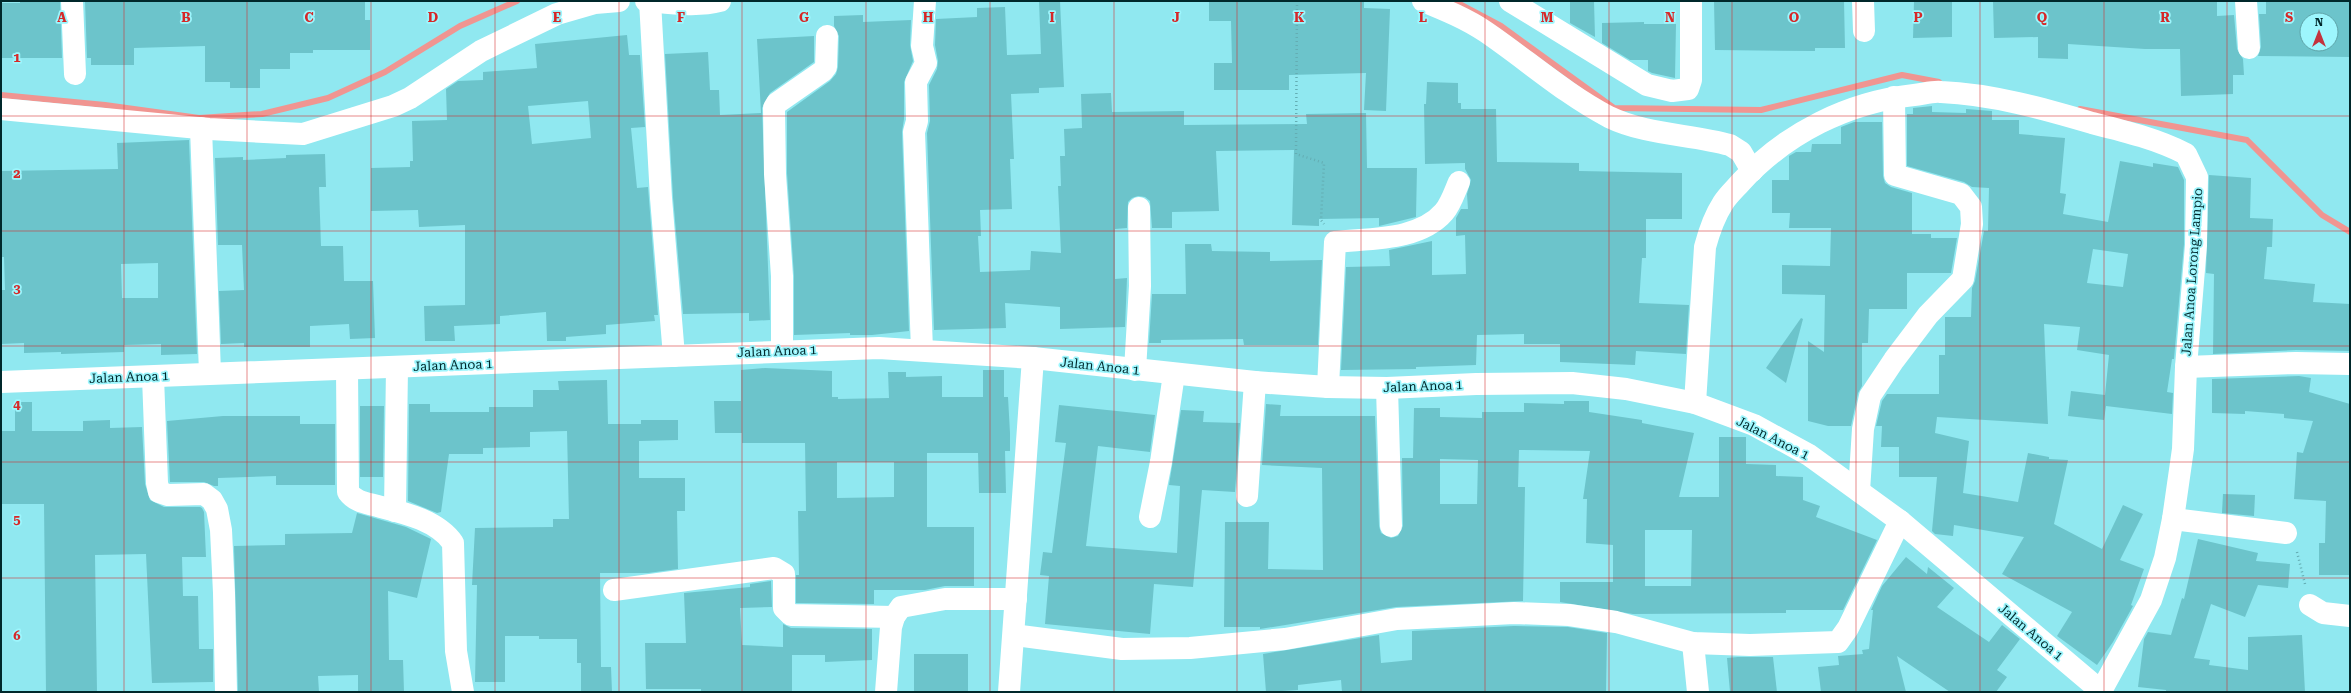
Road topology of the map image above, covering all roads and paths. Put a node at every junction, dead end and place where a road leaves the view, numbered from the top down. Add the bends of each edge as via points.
1 (72, 1) edge
2 (619, 1) edge
3 (646, 1) edge
4 (650, 1) edge
5 (720, 1) edge
6 (925, 1) edge
7 (932, 1) edge
8 (944, 1) edge
9 (1297, 1) edge
10 (1423, 1) edge
11 (1510, 1) edge
12 (1691, 1) edge
13 (1863, 1) edge
14 (2246, 1) edge
15 (1864, 31) dead end
16 (827, 36) dead end
17 (2249, 48) dead end
18 (75, 74) dead end
19 (1894, 97) junction
20 (1, 109) edge
21 (201, 128) junction
22 (1752, 171) junction
23 (1459, 182) dead end
24 (1139, 208) dead end
25 (1334, 242) junction
26 (922, 350) junction
27 (782, 351) junction
28 (674, 356) junction
29 (1033, 358) junction
30 (2350, 364) edge
31 (397, 367) junction
32 (2186, 367) junction
33 (347, 370) junction
34 (1135, 370) junction
35 (210, 373) junction
36 (1174, 374) junction
37 (153, 377) junction
38 (1, 382) edge
39 (1255, 382) junction
40 (1328, 387) junction
41 (1387, 388) junction
42 (1695, 403) junction
43 (1859, 491) junction
44 (1247, 496) dead end
45 (395, 511) junction
46 (1150, 517) dead end
47 (2173, 519) junction
48 (1900, 521) junction
49 (1391, 526) dead end
50 (2286, 532) joint
51 (614, 590) dead end
52 (1016, 599) junction
53 (2310, 605) joint
54 (2350, 616) edge
55 (894, 617) junction
56 (1014, 635) junction
57 (1692, 643) junction
58 (2101, 691) edge
59 (226, 692) edge
60 (463, 692) edge
61 (886, 692) edge
62 (1009, 692) edge
63 (1698, 692) edge

1 - 18 street
2 - 21 street via 595,3 557,14 481,51 410,98 336,125 294,134
3 - 4 street
4 - 5 street via 711,4
4 - 28 street via 661,198
6 - 26 street via 922,46 926,63 916,82 917,121 914,132
7 - 8 street
9 - 25 path via 1296,154 1324,163 1321,220
10 - 22 street via 1460,17 1485,32 1609,117 1641,128 1730,145 1741,152
11 - 12 street via 1647,85 1677,91 1688,89 1691,80
13 - 15 street
14 - 17 street
16 - 27 street via 826,67 823,72 777,103 774,108 775,174 782,276
19 - 22 street, Jalan Anoa Lorong Lampio via 1867,104 1811,126 1786,141
19 - 32 street, Jalan Anoa Lorong Lampio via 1941,92 1991,98 2112,128 2167,144 2186,154 2196,170 2198,190
19 - 43 street via 1895,175 1961,194 1971,207 1972,224 1963,279 1928,315 1870,396 1863,429
20 - 21 street
21 - 35 street
22 - 42 street, Jalan Anoa Lorong Lampio via 1723,202 1712,223 1705,247
23 - 25 street via 1445,211 1435,221 1418,231
24 - 34 street via 1140,286
25 - 40 street
26 - 27 street, Jalan Anoa 1 via 879,348
26 - 29 street, Jalan Anoa 1
27 - 28 street, Jalan Anoa 1
28 - 31 street, Jalan Anoa 1
29 - 34 street, Jalan Anoa 1
29 - 52 street
30 - 32 street
31 - 33 street, Jalan Anoa 1
31 - 45 street
32 - 47 street, Jalan Anoa Lorong Lampio via 2183,449
33 - 35 street, Jalan Anoa 1
33 - 45 street via 348,492 357,501
34 - 36 street, Jalan Anoa 1
35 - 37 street, Jalan Anoa 1
36 - 39 street, Jalan Anoa 1
36 - 46 street via 1162,462
37 - 38 street, Jalan Anoa 1
37 - 59 street via 157,483 160,492 168,495 204,494 212,500 217,509 221,530
39 - 40 street, Jalan Anoa 1
39 - 44 street
40 - 41 street, Jalan Anoa 1
41 - 42 street, Jalan Anoa 1 via 1572,383 1626,389
41 - 49 street
42 - 43 street, Jalan Anoa 1 via 1754,425 1809,455
43 - 48 street, Jalan Anoa 1
45 - 60 street via 430,524 446,533 453,542 456,651
47 - 50 street
47 - 58 street, Jalan Anoa Lorong Lampio via 2165,558 2151,600
48 - 57 street via 1848,628 1838,642 1750,646
48 - 58 street, Jalan Anoa 1
50 - 53 path via 2298,555
51 - 55 street via 774,568 784,574 784,608 791,615
52 - 55 street via 944,599 915,603 901,606
52 - 56 street
53 - 54 street via 2323,613
55 - 61 street
56 - 57 street via 1122,649 1190,648 1285,639 1397,619 1514,613 1570,615 1616,622
56 - 62 street
57 - 63 street

